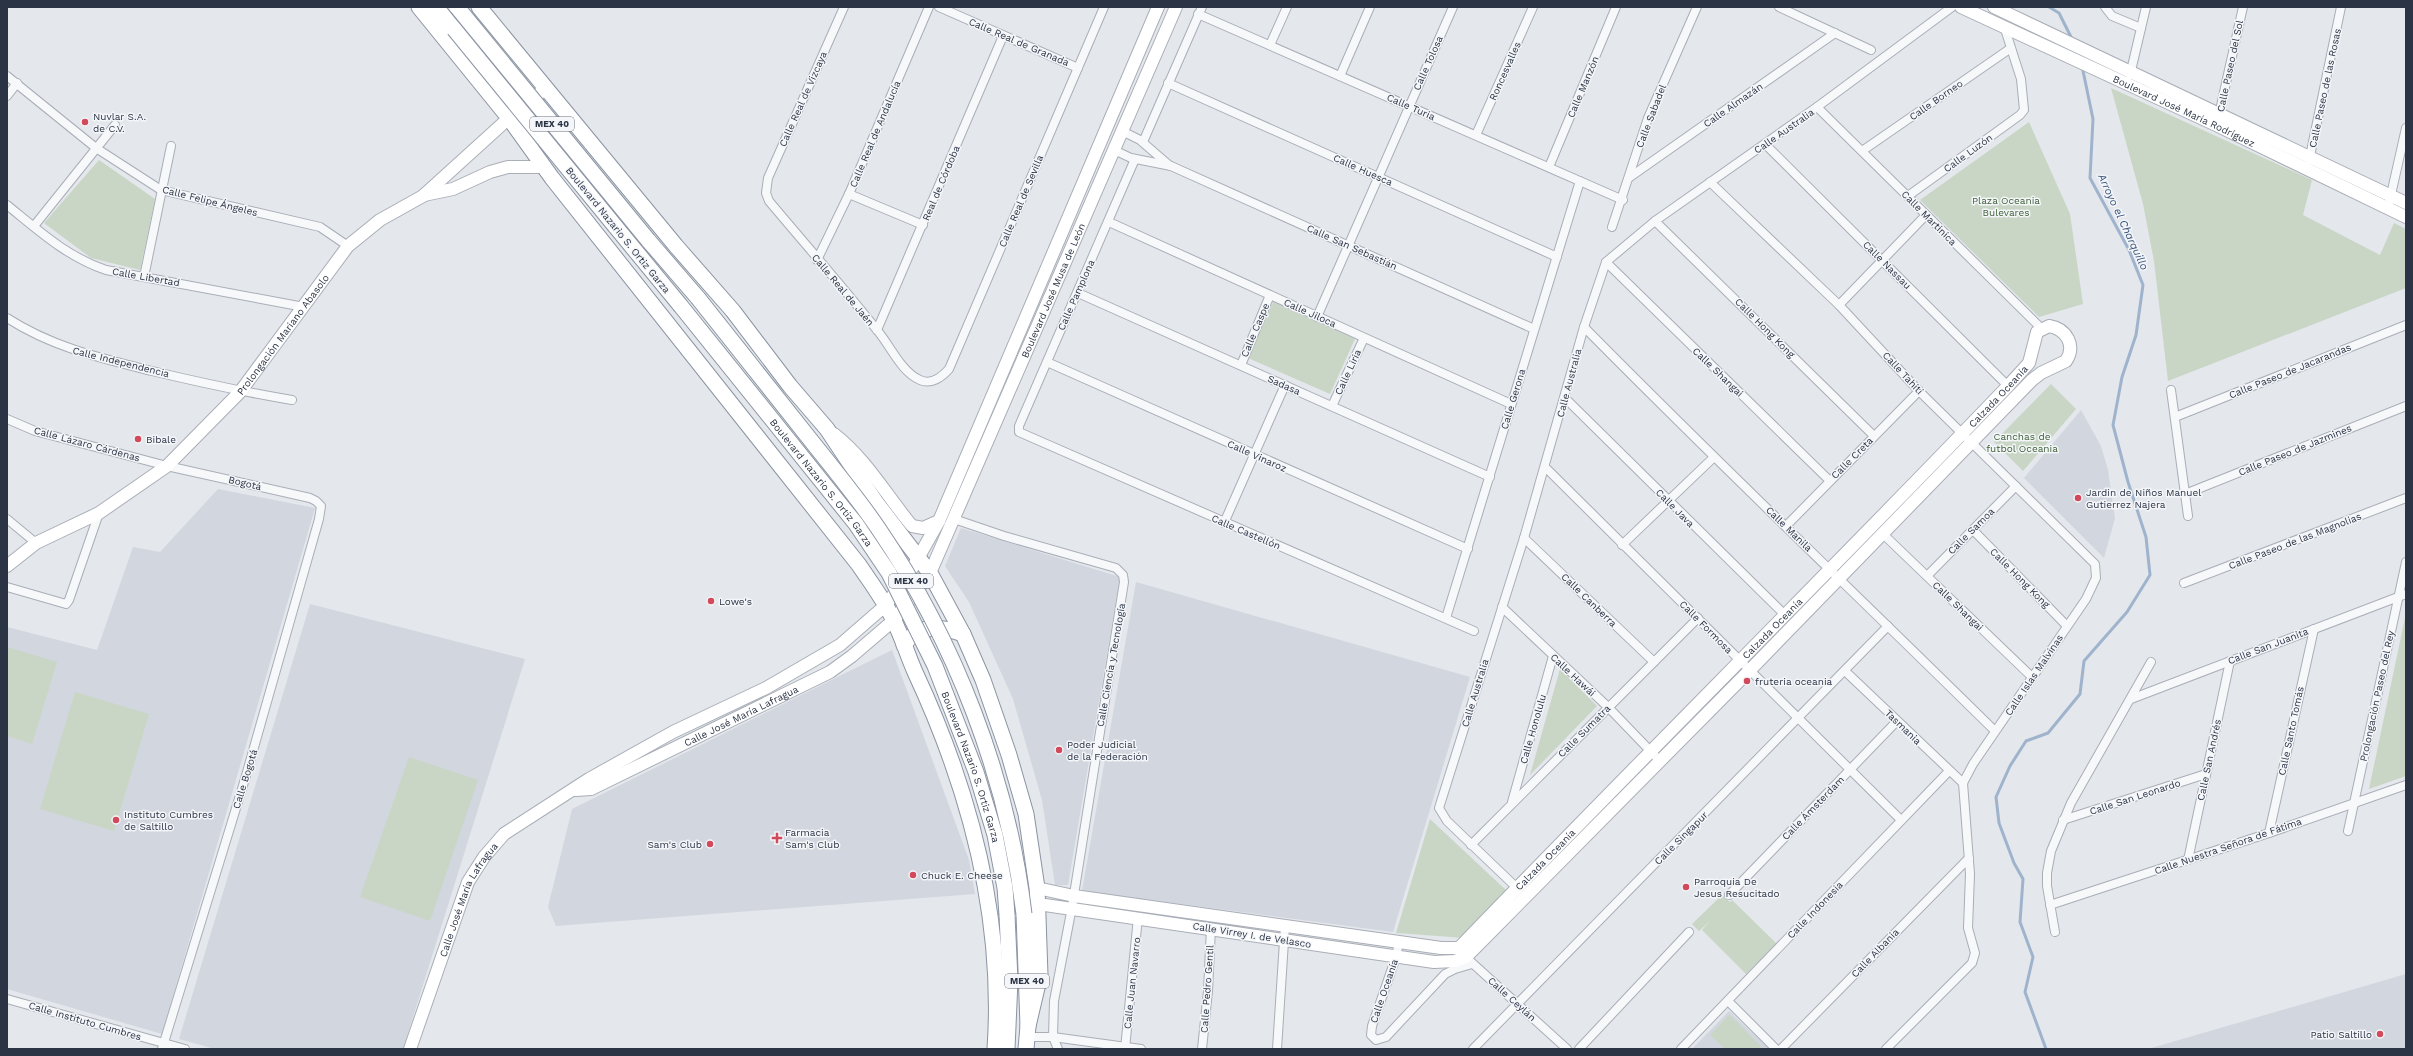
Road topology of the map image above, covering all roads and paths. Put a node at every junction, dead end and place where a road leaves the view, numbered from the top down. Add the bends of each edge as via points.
1 (419, 7) edge
2 (436, 7) edge
3 (457, 7) edge
4 (479, 7) edge
5 (844, 7) edge
6 (929, 7) edge
7 (939, 7) edge
8 (1104, 7) edge
9 (1158, 7) edge
10 (1176, 7) edge
11 (1287, 7) edge
12 (1370, 7) edge
13 (1453, 7) edge
14 (1533, 7) edge
15 (1616, 7) edge
16 (1697, 7) edge
17 (1779, 7) edge
18 (1952, 7) edge
19 (1961, 7) edge
20 (1994, 7) edge
21 (2105, 7) edge
22 (2146, 7) edge
23 (2243, 7) edge
24 (2341, 7) edge
25 (1200, 10) edge
26 (2004, 26) junction
27 (2141, 28) junction
28 (1835, 33) junction
29 (1003, 36) junction
30 (1270, 45) junction
31 (2010, 48) junction
32 (1871, 50) dead end
33 (1078, 68) junction
34 (2131, 72) junction
35 (7, 76) edge
36 (1340, 76) junction
37 (17, 83) junction
38 (1168, 83) junction
39 (2128, 84) junction
40 (546, 88) junction
41 (1121, 91) junction
42 (7, 96) edge
43 (1410, 106) junction
44 (1817, 107) junction
45 (509, 118) junction
46 (2218, 120) junction
47 (115, 126) dead end
48 (2406, 128) edge
49 (1122, 131) junction
50 (1476, 136) junction
51 (1143, 142) junction
52 (1765, 144) junction
53 (171, 146) dead end
54 (96, 148) junction
55 (1114, 150) junction
56 (1862, 151) junction
57 (2310, 157) junction
58 (1135, 159) junction
59 (1171, 166) junction
60 (544, 167) junction
61 (1549, 167) junction
62 (2307, 170) junction
63 (1378, 177) junction
64 (1630, 177) junction
65 (1580, 181) junction
66 (1710, 182) junction
67 (161, 190) junction
68 (766, 193) joint
69 (849, 194) junction
70 (423, 196) junction
71 (1908, 196) junction
72 (2391, 196) junction
73 (1623, 200) junction
74 (2406, 203) edge
75 (7, 205) edge
76 (2388, 208) junction
77 (1926, 215) junction
78 (2406, 217) edge
79 (1655, 220) junction
80 (1109, 222) junction
81 (923, 225) junction
82 (34, 226) junction
83 (1612, 227) dead end
84 (348, 246) junction
85 (676, 246) junction
86 (1348, 246) junction
87 (1557, 256) junction
88 (818, 260) junction
89 (1882, 261) junction
90 (1606, 262) junction
91 (655, 274) junction
92 (144, 276) junction
93 (695, 293) junction
94 (1078, 293) junction
95 (1270, 295) junction
96 (1839, 305) junction
97 (304, 307) junction
98 (1317, 317) junction
99 (7, 318) edge
100 (2406, 325) edge
101 (1584, 328) junction
102 (2041, 328) junction
103 (1534, 329) junction
104 (877, 330) junction
105 (1364, 338) junction
106 (683, 343) junction
107 (1047, 362) junction
108 (1240, 365) junction
109 (925, 382) joint
110 (1285, 385) junction
111 (2008, 386) junction
112 (2171, 390) dead end
113 (1919, 391) junction
114 (240, 392) junction
115 (1565, 398) junction
116 (292, 400) dead end
117 (1511, 404) junction
118 (1332, 406) junction
119 (2406, 406) edge
120 (2175, 417) junction
121 (7, 419) edge
122 (827, 429) junction
123 (1019, 432) joint
124 (1962, 434) junction
125 (1874, 436) junction
126 (1972, 443) junction
127 (1255, 455) junction
128 (1713, 458) junction
129 (167, 466) junction
130 (1545, 467) junction
131 (1490, 477) junction
132 (1830, 481) junction
133 (2016, 486) junction
134 (2185, 494) junction
135 (2406, 498) edge
136 (1667, 500) junction
137 (321, 506) joint
138 (99, 513) junction
139 (2188, 516) dead end
140 (7, 519) edge
141 (954, 519) junction
142 (939, 521) junction
143 (890, 523) junction
144 (1224, 523) junction
145 (1786, 526) junction
146 (1973, 530) junction
147 (1883, 534) junction
148 (1524, 538) junction
149 (36, 543) junction
150 (1622, 545) junction
151 (1468, 550) junction
152 (919, 557) junction
153 (2406, 562) edge
154 (2096, 564) joint
155 (859, 565) junction
156 (7, 566) edge
157 (1831, 569) junction
158 (930, 573) junction
159 (1927, 576) junction
160 (1839, 578) junction
161 (2184, 583) dead end
162 (7, 587) edge
163 (2402, 596) edge
164 (886, 604) junction
165 (1502, 607) junction
166 (1786, 616) junction
167 (1446, 618) junction
168 (1698, 618) junction
169 (894, 620) junction
170 (1888, 626) junction
171 (2067, 626) junction
172 (2314, 629) junction
173 (1474, 631) dead end
174 (963, 634) junction
175 (904, 645) junction
176 (1553, 656) junction
177 (2230, 661) junction
178 (1654, 662) junction
179 (2151, 662) dead end
180 (1745, 666) junction
181 (1844, 671) junction
182 (2032, 677) junction
183 (804, 685) junction
184 (766, 688) junction
185 (2131, 699) junction
186 (1608, 707) junction
187 (1798, 718) junction
188 (1897, 721) junction
189 (1995, 731) junction
190 (1651, 751) junction
191 (1660, 760) junction
192 (1850, 770) junction
193 (1949, 771) junction
194 (2206, 774) junction
195 (1962, 783) junction
196 (2406, 785) edge
197 (576, 790) junction
198 (1512, 802) junction
199 (2354, 803) junction
200 (1901, 820) junction
201 (2063, 820) junction
202 (2348, 831) dead end
203 (2269, 833) junction
204 (1471, 845) junction
205 (1969, 858) junction
206 (2188, 860) junction
207 (1037, 888) junction
208 (1516, 888) junction
209 (1729, 895) dead end
210 (1073, 901) junction
211 (1038, 904) junction
212 (2050, 905) junction
213 (1138, 917) junction
214 (1285, 926) junction
215 (1210, 928) junction
216 (1688, 932) dead end
217 (2055, 932) dead end
218 (1284, 940) junction
219 (1399, 942) junction
220 (1466, 956) junction
221 (1396, 957) junction
222 (7, 999) edge
223 (1728, 1001) junction
224 (1517, 1003) junction
225 (1053, 1036) junction
226 (1027, 1037) edge
227 (1373, 1038) joint
228 (163, 1046) edge
229 (1008, 1046) edge
230 (1125, 1047) edge
231 (185, 1049) edge
232 (410, 1049) edge
233 (995, 1049) edge
234 (1058, 1049) edge
235 (1141, 1049) edge
236 (1202, 1049) edge
237 (1277, 1049) edge
238 (1473, 1049) edge
239 (1567, 1049) edge
240 (1579, 1049) edge
241 (1681, 1049) edge
242 (1776, 1049) edge
243 (1781, 1049) edge
244 (1886, 1049) edge

1 - 45 highway
2 - 91 highway, Boulevard Nazario S. Ortiz Garza / MEX 40, bridge
3 - 93 highway, Boulevard Nazario S. Ortiz Garza / MEX 40, bridge via 648,240
4 - 40 highway
5 - 68 street, Calle Real de Vizcaya via 768,178
6 - 69 street, Calle Real de Andalucía
7 - 29 street, Calle Real de Granada
8 - 33 street, Calle Real de Sevilla
9 - 41 street, Boulevard José Musa de León
10 - 49 street, Boulevard José Musa de León
11 - 30 street
12 - 36 street
13 - 43 street, Calle Tolosa
14 - 50 street, Roncesvalles
15 - 61 street, Calle Manzón
16 - 64 street, Calle Sabadel via 1648,118
17 - 28 street
18 - 44 street, Calle Australia
19 - 26 street, Boulevard José María Rodríguez
20 - 34 street, Boulevard José María Rodríguez
21 - 27 street via 2112,16
22 - 27 street
23 - 46 street, Calle Paseo del Sol
24 - 57 street, Calle Paseo de las Rosas
25 - 30 street, Calle Turia
25 - 38 street
26 - 31 street
26 - 39 street, Boulevard José María Rodríguez
27 - 34 street
28 - 32 street
28 - 64 street, Calle Almazán
29 - 33 street, Calle Real de Granada
29 - 81 street, Real de Córdoba
30 - 36 street, Calle Turia
31 - 56 street, Calle Borneo
31 - 71 street, Calle Luzón via 2021,79 2025,106 2020,116
33 - 109 street, Calle Real de Sevilla via 949,369 938,378
34 - 39 street
34 - 46 street, Boulevard José María Rodríguez
35 - 37 street, Calle Felipe Ángeles
36 - 43 street, Calle Turia
37 - 42 street
37 - 54 street, Calle Felipe Ángeles
38 - 51 street
38 - 63 street, Calle Huesca
39 - 46 street, Boulevard José María Rodríguez
40 - 45 street, Prolongación Mariano Abasolo
40 - 85 highway
41 - 55 street via 1111,135
41 - 142 street, Boulevard José Musa de León
43 - 50 street, Calle Turia
43 - 63 street, Calle Tolosa
44 - 52 street, Calle Australia
44 - 56 street, Calle Martinica
45 - 60 highway
45 - 70 street, Prolongación Mariano Abasolo
46 - 57 street, Boulevard José María Rodríguez
46 - 62 street, Boulevard José María Rodríguez
47 - 54 street
48 - 72 street
49 - 51 street, Calle San Sebastián
49 - 55 street, Boulevard José Musa de León
50 - 61 street, Calle Turia
51 - 59 street, Calle San Sebastián
52 - 66 street, Calle Australia
52 - 89 street, Calle Nassau
53 - 67 street
54 - 67 street, Calle Felipe Ángeles
54 - 82 street
55 - 58 street, Calle San Sebastián
55 - 141 street, Boulevard José Musa de León
56 - 71 street, Calle Martinica
57 - 62 street, Calle Paseo de las Rosas
57 - 72 street, Boulevard José María Rodríguez
58 - 59 street, Calle San Sebastián
58 - 80 street, Calle Pamplona
59 - 86 street, Calle San Sebastián
60 - 70 street via 508,167 490,172 453,189
60 - 106 highway
61 - 65 street, Calle Turia
62 - 76 street, Boulevard José María Rodríguez
63 - 86 street, Calle Tolosa
63 - 87 street, Calle Huesca
64 - 73 street, Calle Sabadel
65 - 73 street, Calle Turia
65 - 87 street, Calle Gerona
66 - 79 street, Calle Australia
66 - 96 street, Calle Tahití
67 - 84 street, Calle Felipe Ángeles via 320,227
67 - 92 street
68 - 88 street, Calle Real de Jaén via 769,201
69 - 81 street
69 - 88 street, Calle Real de Andalucía
70 - 84 street, Prolongación Mariano Abasolo via 380,220
71 - 77 street, Calle Martinica
72 - 74 street, Boulevard José María Rodríguez
72 - 76 street
73 - 83 street, Calle Sabadel
75 - 82 street, Calle Libertad
76 - 78 street, Boulevard José María Rodríguez
77 - 89 street
77 - 102 street, Calle Martinica
79 - 90 street, Calle Australia
79 - 125 street, Calle Hong Kong
80 - 94 street, Calle Pamplona
80 - 95 street, Calle Jiloca
81 - 104 street, Real de Córdoba
82 - 92 street, Calle Libertad via 68,253 87,264
84 - 97 street, Prolongación Mariano Abasolo
85 - 93 highway
85 - 122 highway via 733,311 790,386
86 - 98 street, Calle Tolosa
86 - 103 street, Calle San Sebastián
87 - 103 street, Calle Gerona
88 - 104 street, Calle Real de Jaén
89 - 96 street
89 - 111 street, Calle Nassau
90 - 101 street, Calle Australia
90 - 132 street, Calle Shangai
91 - 106 highway
91 - 229 highway, Boulevard Nazario S. Ortiz Garza / MEX 40, bridge via 856,524 889,573 935,666 976,772 995,835 1005,888 1007,915 1010,980
92 - 97 street, Calle Libertad
93 - 226 highway, Boulevard Nazario S. Ortiz Garza / MEX 40, bridge via 878,528 915,589 946,650 992,766 1015,847 1024,914
94 - 107 street, Calle Pamplona
94 - 108 street, Sadasa
95 - 98 street, Calle Jiloca
95 - 108 street, Calle Caspe
96 - 113 street, Calle Tahití
97 - 114 street, Prolongación Mariano Abasolo
98 - 105 street, Calle Jiloca
99 - 114 street, Calle Independencia via 52,343 79,353
100 - 120 street, Calle Paseo de Jacarandas
101 - 115 street, Calle Australia
101 - 128 street, Calle Manila
102 - 111 street, Calzada Oceanía via 2034,337 2029,363
102 - 126 street, Calzada Oceanía via 2049,326 2062,332 2069,342 2068,358 2061,366 2036,376
103 - 117 street, Calle Gerona
104 - 109 street, Calle Real de Jaén via 910,374
105 - 117 street, Calle Jiloca
105 - 118 street, Calle Liria
106 - 155 highway
107 - 123 street, Calle Pamplona
107 - 127 street, Calle Vinaroz
108 - 110 street, Sadasa
110 - 118 street, Sadasa
110 - 127 street
111 - 124 street, Calzada Oceanía
112 - 120 street
113 - 124 street, Calle Tahití
113 - 125 street, Calle Creta
114 - 116 street, Calle Independencia
114 - 129 street, Prolongación Mariano Abasolo
115 - 130 street, Calle Australia
115 - 136 street, Calle Java
117 - 131 street, Calle Gerona
118 - 131 street, Sadasa
119 - 134 street, Calle Paseo de Jazmines
120 - 134 street
121 - 129 street, Calle Lázaro Cárdenas via 35,431
122 - 142 street via 869,467 912,526 923,528
122 - 143 highway
123 - 144 street, Calle Castellón
124 - 126 street, Calle Tahití
124 - 157 street, Calzada Oceanía
125 - 132 street, Calle Creta
126 - 133 street, Calle Tahití
126 - 147 street, Calzada Oceanía
127 - 144 street
127 - 151 street, Calle Vinaroz
128 - 136 street
128 - 145 street, Calle Manila
129 - 137 street, Bogotá via 310,498
129 - 138 street, Prolongación Mariano Abasolo
130 - 148 street, Calle Australia
130 - 150 street, Calle Formosa
131 - 151 street, Calle Gerona
132 - 145 street, Calle Creta
133 - 146 street, Calle Samoa
133 - 154 street, Calle Tahití
134 - 139 street
135 - 161 street, Calle Paseo de las Magnolias
136 - 150 street
136 - 166 street, Calle Java
137 - 228 street, Calle Bogotá via 250,764
138 - 149 street, Prolongación Mariano Abasolo
138 - 162 street via 66,604
140 - 149 street
141 - 158 street, Boulevard José Musa de León
141 - 210 street, Calle Ciencia y Tecnología via 1116,568 1123,575 1124,582
142 - 152 street, Boulevard José Musa de León
143 - 152 highway
143 - 155 highway via 892,540 884,556 868,564
144 - 167 street, Calle Castellón
145 - 157 street, Calle Manila
146 - 159 street, Calle Samoa
146 - 171 street, Calle Hong Kong
147 - 159 street, Calle Shangai
147 - 160 street, Calzada Oceanía
148 - 165 street, Calle Australia
148 - 178 street, Calle Canberra
149 - 156 street, Prolongación Mariano Abasolo
150 - 168 street, Calle Formosa
151 - 167 street, Calle Gerona
152 - 158 highway
152 - 164 street, Calle José María Lafragua
153 - 163 street, Prolongación Paseo del Rey
154 - 171 street, Calle Islas Malvinas via 2096,578
155 - 164 highway
157 - 160 street, Calle Manila
157 - 166 street, Calzada Oceanía
158 - 169 street, Calle José María Lafragua
158 - 174 highway
159 - 182 street, Calle Shangai
160 - 170 street, Calle Manila
160 - 180 street, Calzada Oceanía
163 - 172 street, Calle San Juanita
163 - 199 street, Prolongación Paseo del Rey
164 - 169 highway
164 - 184 street, Calle José María Lafragua via 840,645
165 - 176 street, Calle Hawái
165 - 204 street, Calle Australia via 1439,808 1442,816
166 - 180 street, Calzada Oceanía
167 - 173 street, Calle Castellón
168 - 178 street, Calle Sumatra
168 - 180 street, Calle Formosa
169 - 175 highway
169 - 183 street, Calle José María Lafragua via 830,672
170 - 181 street, Calle Singapur
170 - 189 street, Calle Manila
171 - 182 street, Calle Islas Malvinas
172 - 177 street, Calle San Juanita
172 - 203 street, Calle Santo Tomás
174 - 175 highway via 947,628 923,630 910,637
174 - 207 highway via 983,680 1009,755 1026,814
175 - 233 highway via 941,726 961,784 978,849 992,916 995,949
176 - 186 street, Calle Hawái
176 - 198 street, Calle Honolulu
177 - 185 street, Calle San Juanita
177 - 194 street, Calle San Andrés
178 - 186 street, Calle Sumatra
179 - 185 street
180 - 187 street, Calle Formosa
180 - 190 street, Calzada Oceanía
180 - 191 street, Calzada Oceanía
181 - 187 street, Calle Singapur
181 - 188 street, Tasmania
182 - 189 street, Calle Islas Malvinas
183 - 184 street via 787,683
183 - 197 street, Calle José María Lafragua via 592,789
184 - 197 street, Calle José María Lafragua via 673,732 589,779
185 - 201 street
186 - 190 street, Calle Hawái
186 - 198 street, Calle Sumatra
187 - 192 street, Calle Formosa
187 - 224 street, Calle Singapur
188 - 192 street, Calle Ámsterdam
188 - 193 street, Tasmania
189 - 195 street, Calle Islas Malvinas
190 - 191 street, Calle Hawái
190 - 208 street, Calzada Oceanía
191 - 220 street, Calzada Oceanía
192 - 200 street, Calle Formosa
192 - 209 street, Calle Ámsterdam
193 - 195 street, Tasmania
193 - 200 street, Calle Indonesia
194 - 201 street, Calle San Leonardo
194 - 206 street, Calle San Andrés
195 - 205 street
196 - 199 street, Calle Nuestra Señora de Fátima
197 - 232 street, Calle José María Lafragua via 504,834 484,857 468,882
198 - 204 street, Calle Sumatra
199 - 202 street, Prolongación Paseo del Rey
199 - 203 street, Calle Nuestra Señora de Fátima
200 - 223 street, Calle Indonesia
201 - 212 street via 2048,862
203 - 206 street, Calle Nuestra Señora de Fátima
204 - 208 street, Calle Australia
205 - 243 street, Calle Albania
205 - 244 street via 1968,928 1975,953 1972,962
206 - 212 street, Calle Nuestra Señora de Fátima
207 - 210 street, Calle Virrey I. de Velasco
207 - 211 highway
208 - 220 street, Calzada Oceanía
210 - 211 street, Calle Virrey I. de Velasco
210 - 213 street, Calle Virrey I. de Velasco
210 - 214 street, Calle Virrey I. de Velasco
210 - 225 street, Calle Ciencia y Tecnología via 1054,1001
211 - 226 highway via 1039,982
212 - 217 street
213 - 215 street, Calle Virrey I. de Velasco
213 - 230 street, Calle Juan Navarro
214 - 218 street
214 - 219 street, Calle Virrey I. de Velasco
215 - 218 street, Calle Virrey I. de Velasco
215 - 236 street, Calle Pedro Gentil via 1208,991
216 - 240 street
218 - 221 street, Calle Virrey I. de Velasco
218 - 237 street
219 - 220 street, Calle Virrey I. de Velasco via 1441,948
219 - 221 street, Calle Oceanía
220 - 221 street, Calle Virrey I. de Velasco via 1441,962
220 - 224 street, Calle Ceylán
220 - 227 street, Calzada Oceanía via 1386,1037
221 - 227 street, Calle Oceanía via 1372,1026
222 - 228 street, Calle Instituto Cumbres
223 - 241 street, Calle Indonesia
223 - 242 street
224 - 238 street, Calle Singapur
224 - 239 street, Calle Ceylán
225 - 226 street
225 - 230 street
225 - 234 street, Calle Ciencia y Tecnología
228 - 231 street, Calle Instituto Cumbres
230 - 235 street

